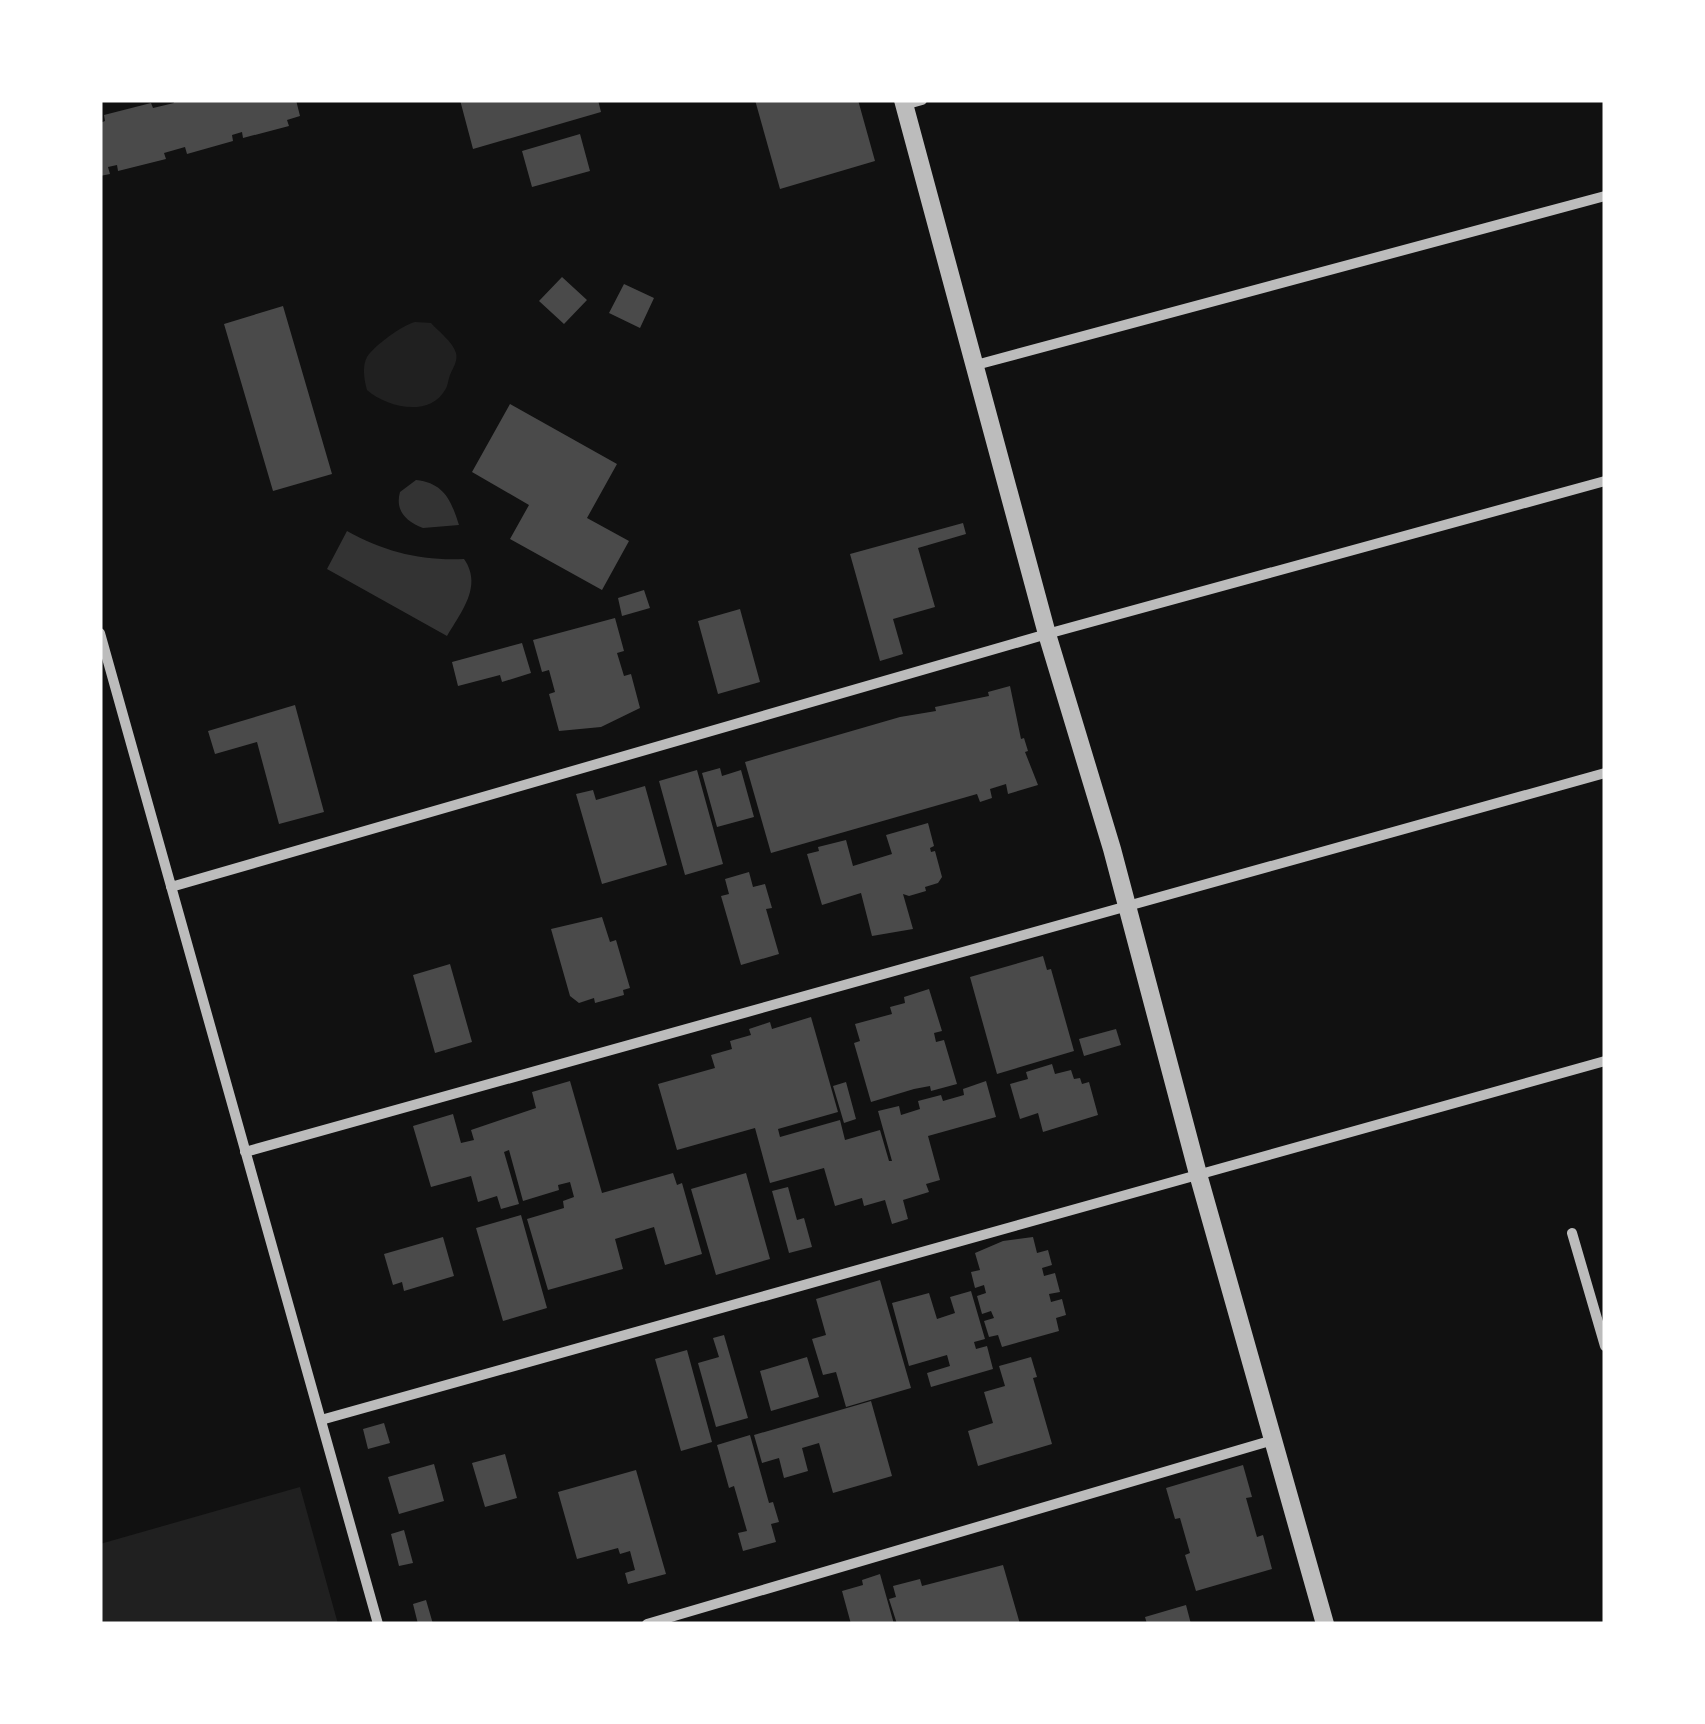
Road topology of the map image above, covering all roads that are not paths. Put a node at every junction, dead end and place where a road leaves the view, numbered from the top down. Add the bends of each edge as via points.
1 (910, 102) edge
2 (1605, 196) edge
3 (976, 365) junction
4 (1605, 481) edge
5 (100, 633) edge
6 (1047, 634) junction
7 (1605, 772) edge
8 (171, 887) junction
9 (1127, 903) junction
10 (1605, 1061) edge
11 (245, 1152) junction
12 (1198, 1174) junction
13 (1572, 1233) dead end
14 (1605, 1346) edge
15 (321, 1420) junction
16 (1273, 1440) junction
17 (378, 1624) edge
18 (647, 1624) edge
19 (1325, 1624) edge

1 - 3 street
2 - 3 street
3 - 6 street
4 - 6 street
5 - 8 street
6 - 8 street
6 - 9 street
7 - 9 street
8 - 11 street
9 - 11 street
9 - 12 street
10 - 12 street
11 - 15 street
12 - 15 street
12 - 16 street
13 - 14 street
15 - 17 street
16 - 18 street
16 - 19 street

